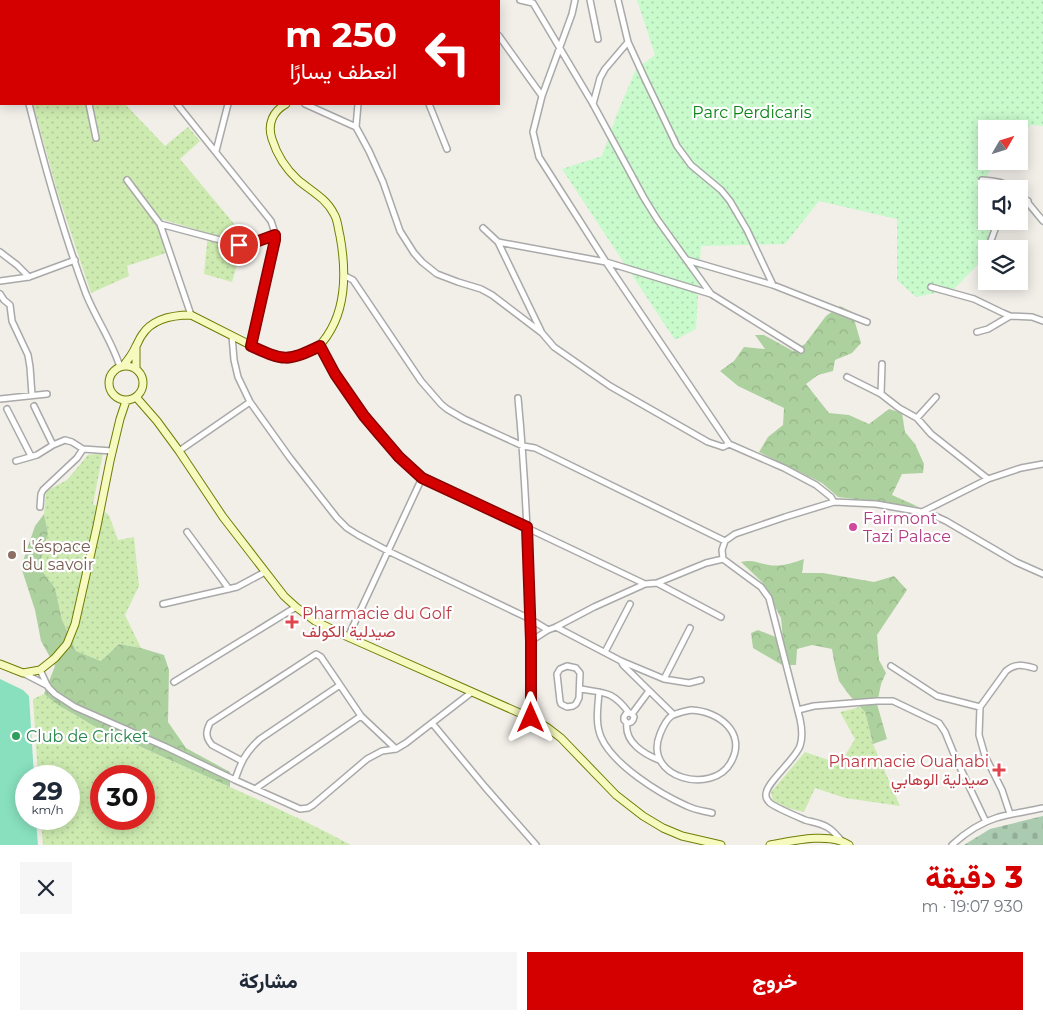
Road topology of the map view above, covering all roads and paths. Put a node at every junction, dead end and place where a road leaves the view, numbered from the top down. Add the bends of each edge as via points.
1 (520, 0) edge
2 (575, 0) edge
3 (590, 0) edge
4 (618, 0) edge
5 (500, 37) edge
6 (598, 39) dead end
7 (628, 42) junction
8 (560, 47) junction
9 (542, 96) junction
10 (593, 104) junction
11 (29, 105) edge
12 (89, 105) edge
13 (178, 105) edge
14 (228, 105) edge
15 (284, 105) edge
16 (307, 105) edge
17 (358, 105) edge
18 (429, 105) edge
19 (356, 127) junction
20 (96, 138) dead end
21 (447, 149) dead end
22 (216, 151) junction
23 (127, 180) dead end
24 (1028, 202) edge
25 (1043, 222) edge
26 (160, 224) junction
27 (483, 228) dead end
28 (275, 235) junction
29 (498, 242) junction
30 (0, 252) edge
31 (75, 260) junction
32 (687, 260) junction
33 (606, 262) junction
34 (344, 276) junction
35 (29, 277) junction
36 (0, 280) edge
37 (773, 285) junction
38 (931, 287) dead end
39 (0, 294) edge
40 (711, 294) junction
41 (191, 315) junction
42 (1010, 316) junction
43 (1043, 321) edge
44 (867, 322) dead end
45 (978, 332) dead end
46 (542, 333) junction
47 (232, 336) junction
48 (251, 346) junction
49 (320, 346) junction
50 (136, 347) junction
51 (802, 350) dead end
52 (882, 364) dead end
53 (122, 367) junction
54 (136, 369) junction
55 (847, 377) dead end
56 (47, 394) dead end
57 (881, 394) junction
58 (32, 395) junction
59 (138, 395) junction
60 (936, 396) dead end
61 (518, 398) dead end
62 (0, 399) edge
63 (122, 400) junction
64 (250, 402) junction
65 (34, 406) dead end
66 (7, 409) dead end
67 (917, 418) junction
68 (729, 444) junction
69 (53, 445) junction
70 (522, 446) junction
71 (83, 449) junction
72 (112, 450) junction
73 (179, 451) junction
74 (31, 456) junction
75 (16, 461) dead end
76 (1043, 464) edge
77 (422, 478) junction
78 (988, 479) junction
79 (834, 502) junction
80 (40, 507) dead end
81 (922, 512) junction
82 (527, 527) junction
83 (187, 532) dead end
84 (726, 541) junction
85 (388, 551) junction
86 (723, 559) junction
87 (265, 572) junction
88 (1043, 574) edge
89 (658, 583) junction
90 (645, 584) junction
91 (229, 589) junction
92 (163, 604) dead end
93 (630, 604) dead end
94 (296, 607) junction
95 (721, 616) dead end
96 (530, 619) junction
97 (556, 627) junction
98 (690, 628) dead end
99 (548, 630) junction
100 (348, 637) junction
101 (531, 641) junction
102 (605, 652) junction
103 (621, 661) junction
104 (0, 664) edge
105 (892, 666) dead end
106 (1034, 668) dead end
107 (40, 670) junction
108 (22, 673) junction
109 (664, 679) junction
110 (701, 680) dead end
111 (174, 682) dead end
112 (340, 685) junction
113 (48, 687) junction
114 (580, 689) junction
115 (649, 691) junction
116 (472, 692) junction
117 (599, 692) junction
118 (980, 707) junction
119 (798, 710) junction
120 (631, 713) junction
121 (673, 714) junction
122 (361, 716) junction
123 (531, 718) junction
124 (432, 724) junction
125 (396, 749) junction
126 (659, 760) junction
127 (242, 761) junction
128 (235, 780) junction
129 (255, 789) junction
130 (1043, 808) edge
131 (712, 813) dead end
132 (1010, 814) junction
133 (986, 822) junction
134 (841, 840) junction
135 (536, 845) edge
136 (718, 845) edge
137 (770, 845) edge
138 (849, 845) edge
139 (952, 845) edge

1 - 8 street via 533,3
2 - 8 street
3 - 6 street
4 - 7 street
5 - 9 street
7 - 10 street via 605,69
7 - 37 street via 677,146 691,165 730,201
8 - 9 street
8 - 10 street
9 - 33 street via 532,132 539,157
10 - 32 street via 644,198
11 - 31 street via 46,173
12 - 20 street
13 - 22 street
14 - 22 street
15 - 34 main road via 273,116 272,138 285,168 322,198 335,215 343,252
16 - 19 street
17 - 19 street
18 - 21 street
19 - 46 street via 383,182 400,231 418,257 437,274 481,289
22 - 28 street via 271,221
23 - 26 street
24 - 25 street
26 - 28 street via 239,245
26 - 41 street
27 - 29 street
28 - 48 street
29 - 33 street
29 - 46 street
30 - 35 street
31 - 35 street
31 - 53 street via 87,295
32 - 37 street
32 - 40 street
33 - 40 street
33 - 68 street
34 - 49 main road via 342,298 333,327
34 - 70 street via 353,280 421,381 441,404 464,419
35 - 36 street
37 - 44 street
38 - 42 street via 974,299
39 - 58 street via 10,307 12,321 28,355
40 - 51 street
41 - 47 main road
41 - 50 main road via 168,317 154,324 142,335
42 - 43 street
42 - 45 street
46 - 68 street via 554,347 610,386 708,442 723,447
47 - 48 main road
47 - 64 street via 238,376
48 - 49 main road via 284,358 295,357
49 - 77 street via 364,416
50 - 53 main road
50 - 54 main road
52 - 57 street
53 - 54 main road
53 - 63 main road via 115,370 109,380 111,392
54 - 59 main road via 144,383
55 - 57 street
56 - 58 street
57 - 67 street
58 - 62 street
59 - 63 main road
59 - 73 main road
60 - 67 street
61 - 70 street
63 - 72 main road
64 - 73 street
64 - 85 street via 337,518 347,528
65 - 69 street
66 - 74 street
67 - 78 street via 931,434
68 - 79 street via 808,481
69 - 71 street via 65,440
69 - 74 street
70 - 82 street
70 - 84 street via 535,448
71 - 72 street
71 - 80 street via 43,490
72 - 107 main road via 75,624 67,644
73 - 87 main road via 222,517
74 - 75 street
76 - 78 street
77 - 82 street
77 - 85 street
78 - 81 street
79 - 81 street via 876,504
79 - 84 street via 735,534
81 - 88 street via 953,525
82 - 90 street
82 - 96 street
83 - 91 street
84 - 86 street
85 - 96 street
85 - 100 street
86 - 89 street
86 - 119 street via 761,587 769,598
87 - 91 street
87 - 94 main road
89 - 90 street
89 - 95 street
90 - 97 street
91 - 92 street
93 - 102 street
94 - 100 main road via 315,621
94 - 111 street
96 - 99 street
96 - 101 street
97 - 99 street
97 - 102 street
98 - 109 street
99 - 101 street
100 - 116 main road
101 - 123 street
102 - 103 street
103 - 109 street
103 - 115 street
104 - 108 main road
105 - 118 street via 937,696
106 - 118 street via 1012,666
107 - 108 main road
107 - 113 street
108 - 113 street
109 - 110 street via 689,683
112 - 122 street
112 - 127 street via 260,739
112 - 127 street via 316,654 210,722 206,732 212,745
113 - 128 street via 75,707
114 - 114 street via 580,673 576,668 567,666 560,669 557,674 561,704 567,708 576,704
114 - 117 street
115 - 120 street
115 - 121 street
116 - 123 main road
116 - 124 street
117 - 120 street via 618,699
117 - 131 street via 598,726 607,748 621,763 642,782 686,806
118 - 132 street via 982,749
119 - 133 street via 893,701 939,723
119 - 134 street via 802,728 798,752 768,786 766,797 770,803 786,811 827,827
120 - 126 street via 626,714 624,720 632,741 645,754
121 - 126 street via 658,738
121 - 126 street via 700,710 722,719 732,730 736,752 729,767 702,780 693,780 668,770
122 - 125 street
122 - 129 street
123 - 136 main road via 561,738 616,795 643,816 682,836
124 - 125 street
124 - 135 street
125 - 129 street via 382,751 367,759 308,808 296,808
127 - 128 street
128 - 129 street
130 - 132 street
132 - 133 street
133 - 139 street
134 - 137 main road via 819,838
134 - 138 main road

